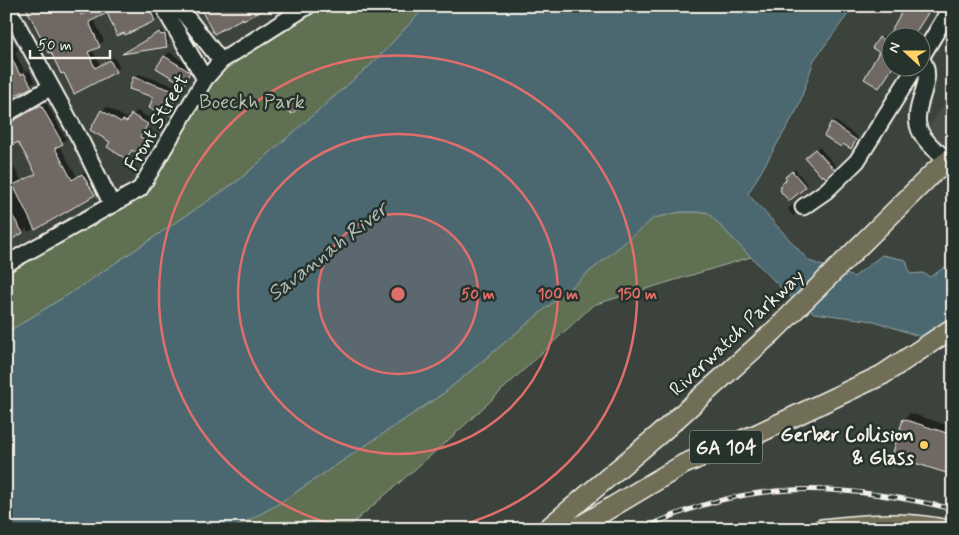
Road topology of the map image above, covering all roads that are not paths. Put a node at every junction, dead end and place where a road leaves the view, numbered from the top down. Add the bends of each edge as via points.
1 (7, 6) edge
2 (166, 6) edge
3 (178, 6) edge
4 (308, 6) edge
5 (952, 6) edge
6 (932, 39) edge
7 (221, 61) junction
8 (908, 78) edge
9 (925, 78) edge
10 (205, 79) junction
11 (51, 87) junction
12 (6, 114) edge
13 (952, 161) edge
14 (112, 205) junction
15 (803, 207) dead end
16 (6, 264) edge
17 (953, 328) edge
18 (547, 529) edge
19 (575, 529) edge
20 (822, 529) edge
21 (944, 529) edge

1 - 11 street
2 - 10 street via 167,14
3 - 7 street
4 - 7 street, Front Street
5 - 6 street
7 - 10 street, Front Street
8 - 15 street via 857,161
9 - 13 street via 918,125 926,139
10 - 14 street, Front Street via 140,190
11 - 12 street
11 - 14 street
13 - 18 main road, Riverwatch Parkway / GA 104 via 892,214 773,332
14 - 16 street, Front Street
17 - 19 main road, GA 104 via 882,375 757,434 684,464
20 - 21 main road via 919,524

